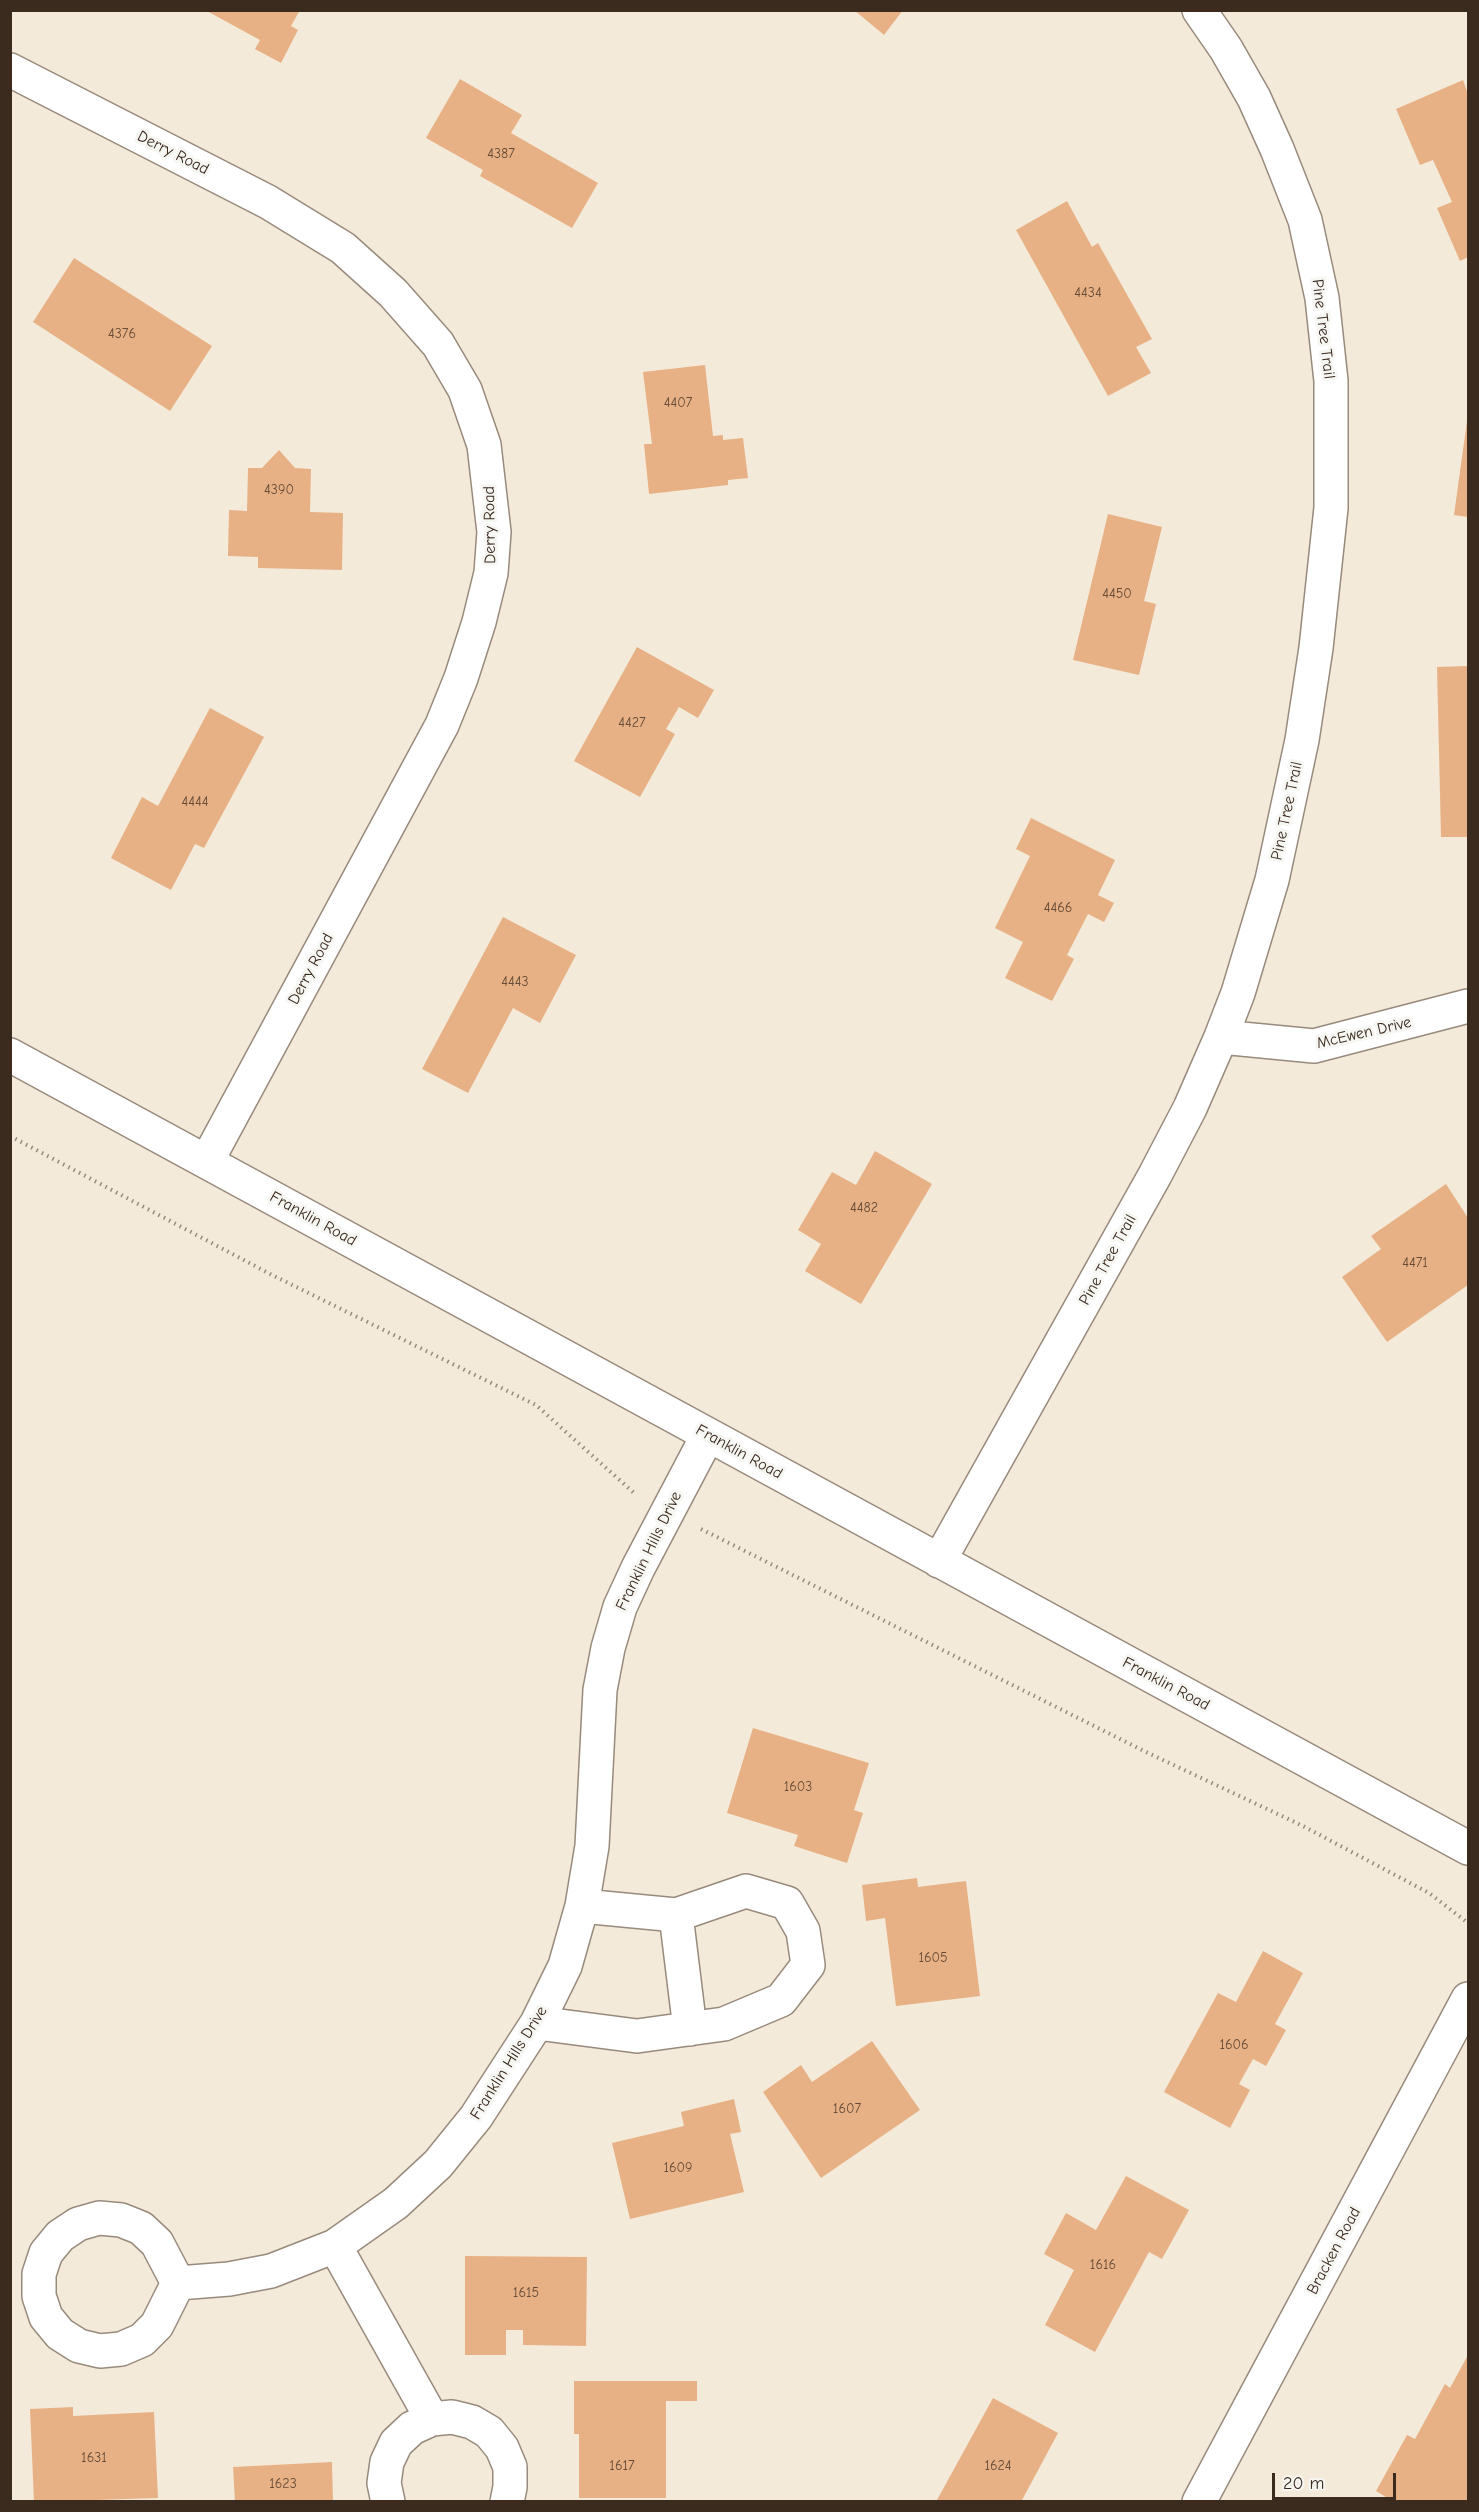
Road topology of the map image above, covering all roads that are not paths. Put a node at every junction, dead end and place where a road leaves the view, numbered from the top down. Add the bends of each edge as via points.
1 (1199, 10) edge
2 (10, 70) edge
3 (1468, 1006) edge
4 (1221, 1037) junction
5 (10, 1055) edge
6 (207, 1161) junction
7 (708, 1435) junction
8 (939, 1561) junction
9 (1468, 1848) edge
10 (582, 1906) junction
11 (676, 1915) junction
12 (1468, 1999) edge
13 (537, 2024) junction
14 (690, 2029) junction
15 (335, 2246) junction
16 (178, 2283) junction
17 (432, 2419) junction
18 (388, 2502) edge
19 (507, 2502) edge
20 (1199, 2502) edge

1 - 4 street, Pine Tree Trail via 1254,98 1305,220 1322,298 1331,381 1328,548 1302,740 1272,880
2 - 6 street, Derry Road via 268,202 343,248 393,293 438,344 465,390 484,445 494,532 491,573 461,678 442,725
3 - 4 street, McEwen Drive via 1314,1046
4 - 8 street, Pine Tree Trail via 1155,1175
5 - 6 street, Franklin Road
6 - 7 street, Franklin Road
7 - 8 street, Franklin Road
7 - 10 street, Franklin Hills Drive via 638,1568 620,1607 608,1648 600,1690 592,1846
8 - 9 street, Franklin Road
10 - 11 street
10 - 13 street, Franklin Hills Drive via 565,1966
11 - 14 street
11 - 14 street via 746,1892 787,1903 803,1931 808,1965 781,2000 724,2024
12 - 20 street, Bracken Road
13 - 14 street via 637,2036
13 - 15 street, Franklin Hills Drive via 476,2117 438,2164 396,2203
15 - 16 street, Franklin Hills Drive via 271,2271
15 - 17 street
16 - 16 street via 157,2243 141,2228 121,2220 99,2218 78,2224 60,2236 46,2253 39,2274 39,2296 46,2317 60,2334 79,2346 100,2351 121,2349 142,2340 157,2325
17 - 18 street via 412,2428 396,2443 387,2462 384,2483
17 - 19 street via 452,2417 489,2432 510,2467

